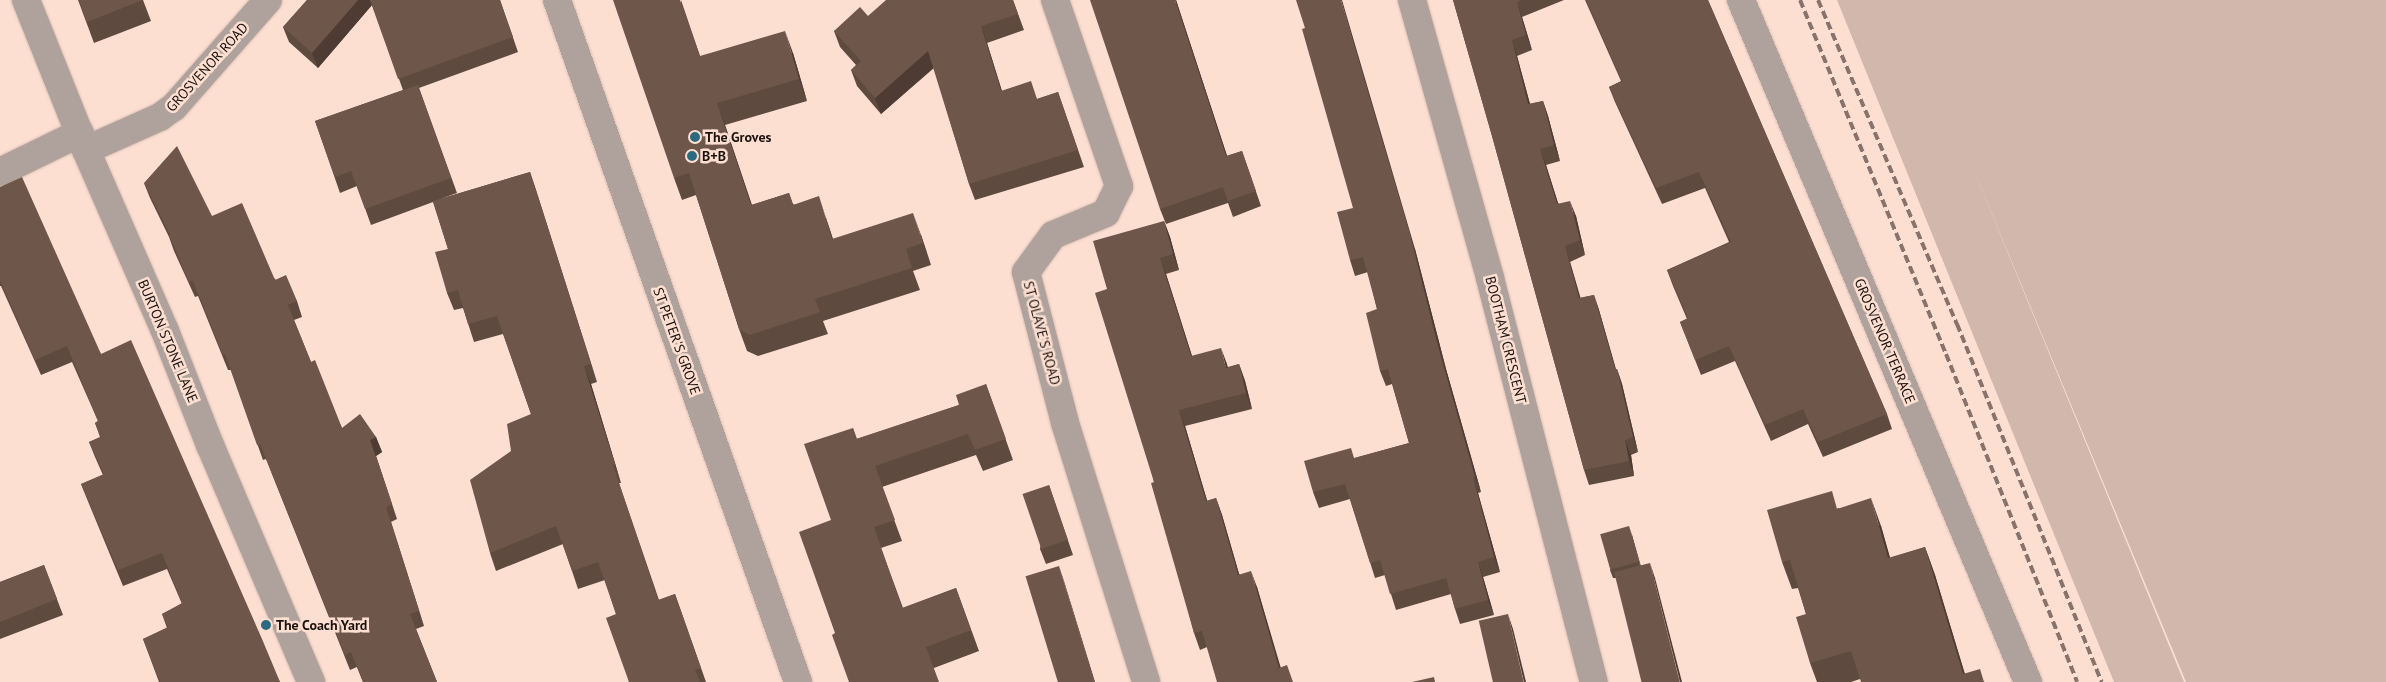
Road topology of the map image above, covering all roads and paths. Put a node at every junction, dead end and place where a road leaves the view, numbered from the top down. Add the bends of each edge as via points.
1 (26, 0) edge
2 (268, 0) edge
3 (558, 0) edge
4 (1055, 0) edge
5 (1412, 0) edge
6 (1741, 0) edge
7 (83, 142) junction
8 (0, 172) edge
9 (310, 682) edge
10 (798, 682) edge
11 (1146, 682) edge
12 (1594, 682) edge
13 (2028, 682) edge

1 - 7 street, BURTON STONE LANE
2 - 7 street, GROSVENOR ROAD via 174,107 160,117
3 - 10 street, ST PETER'S GROVE
4 - 11 street, ST OLAVE'S ROAD via 1119,186 1106,213 1053,235 1026,272 1065,423
5 - 12 street, BOOTHAM CRESCENT via 1490,278
6 - 13 street, GROSVENOR TERRACE
7 - 8 street, GROSVENOR ROAD
7 - 9 street, BURTON STONE LANE

